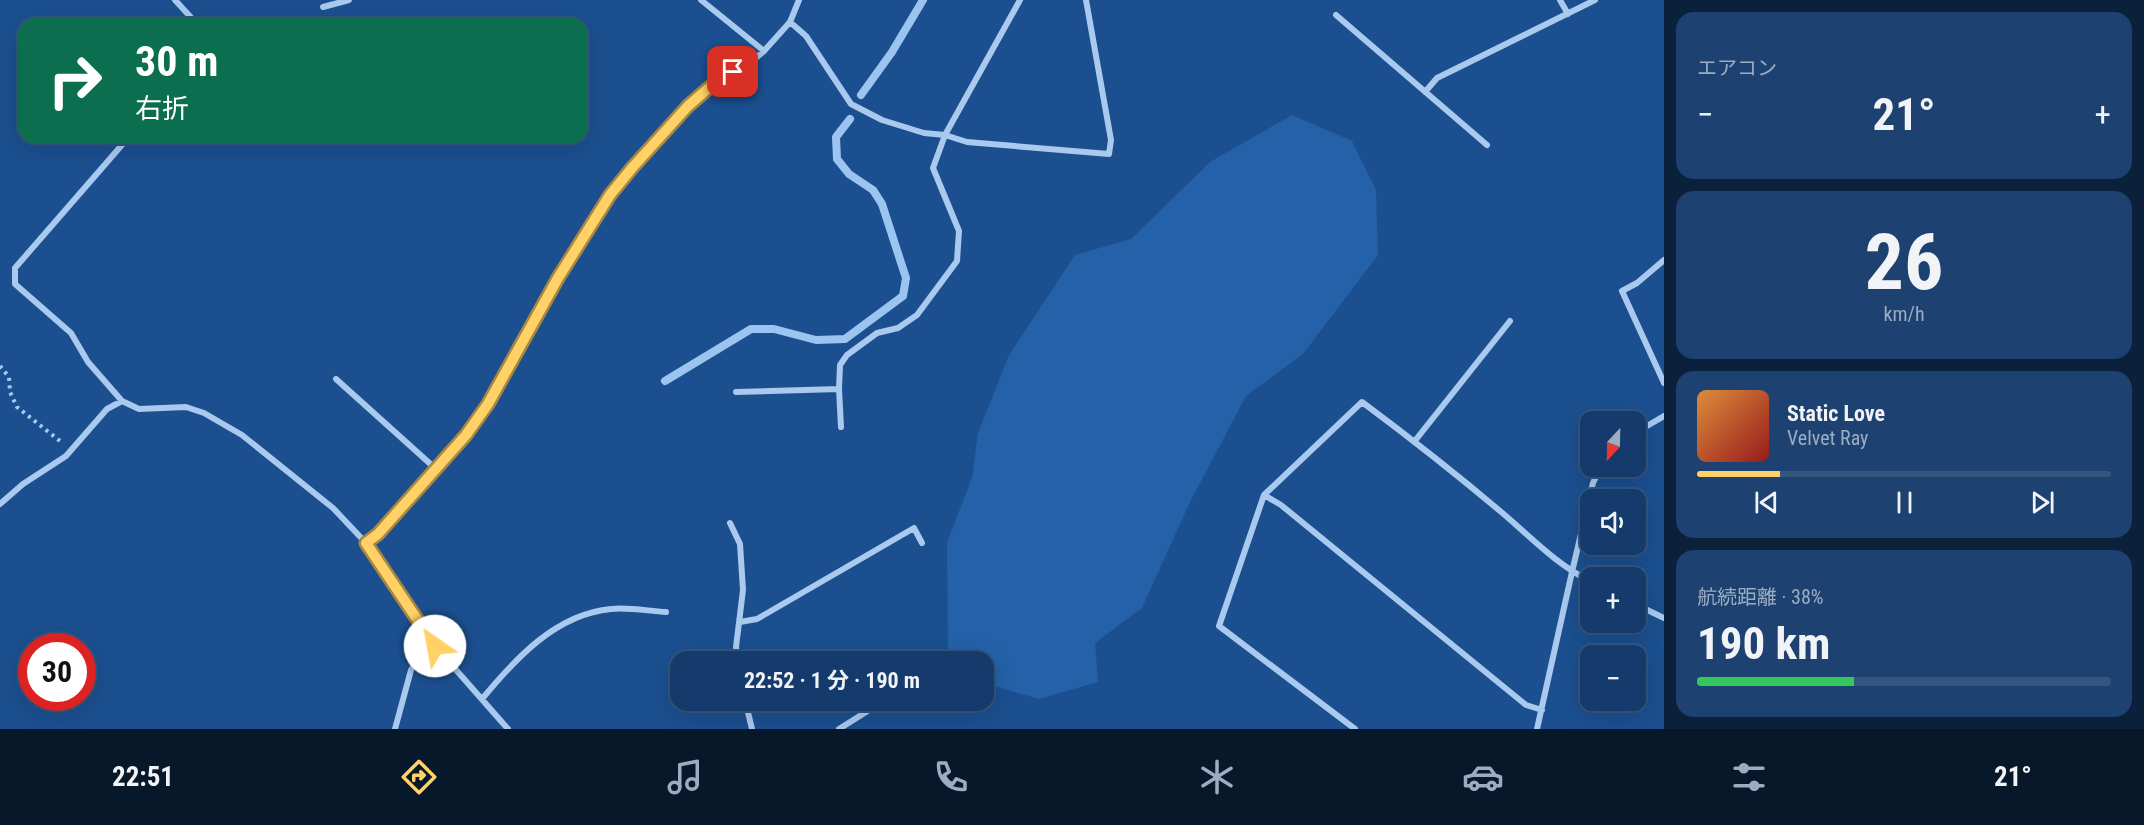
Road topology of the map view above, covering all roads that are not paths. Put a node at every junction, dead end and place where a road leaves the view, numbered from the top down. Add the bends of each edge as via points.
1 (176, 0) edge
2 (349, 0) edge
3 (701, 0) edge
4 (799, 0) edge
5 (1020, 0) edge
6 (1086, 0) edge
7 (1560, 0) edge
8 (1595, 0) edge
9 (323, 7) dead end
10 (1568, 14) junction
11 (1336, 15) dead end
12 (192, 18) edge
13 (790, 22) junction
14 (764, 51) junction
15 (1425, 92) junction
16 (945, 135) junction
17 (123, 144) edge
18 (1486, 145) dead end
19 (1664, 260) edge
20 (1510, 321) dead end
21 (336, 379) dead end
22 (1664, 383) edge
23 (839, 389) junction
24 (736, 392) dead end
25 (122, 402) junction
26 (1664, 416) edge
27 (841, 427) dead end
28 (1646, 427) edge
29 (1414, 442) junction
30 (436, 469) junction
31 (1596, 477) edge
32 (1264, 495) junction
33 (0, 504) edge
34 (730, 523) dead end
35 (366, 543) junction
36 (922, 543) dead end
37 (1572, 572) junction
38 (1580, 576) edge
39 (1646, 609) edge
40 (666, 612) dead end
41 (1664, 618) edge
42 (740, 622) junction
43 (435, 646) junction
44 (736, 651) edge
45 (482, 699) junction
46 (1542, 710) junction
47 (748, 711) edge
48 (868, 711) edge
49 (395, 729) edge
50 (508, 729) edge
51 (752, 729) edge
52 (839, 729) edge
53 (1355, 729) edge
54 (1537, 729) edge

1 - 12 street
2 - 9 street
3 - 14 street
4 - 13 street
5 - 16 street
6 - 16 street via 1111,140 1109,154 967,142
7 - 10 street
8 - 10 street
10 - 15 street via 1437,78
11 - 15 street
13 - 14 street
13 - 16 street via 806,36 851,104 882,120
14 - 30 street via 718,80 688,106 610,195 558,278 488,404
15 - 18 street
16 - 23 street via 933,168 959,231 957,261 917,315 898,328 877,333 847,355 840,365
17 - 25 street via 15,268 15,284 71,333 88,362
19 - 22 street via 1622,291
20 - 29 street
21 - 30 street
23 - 24 street
23 - 27 street
25 - 33 street via 107,409 66,456
25 - 35 street via 139,409 186,407 213,418 242,435 333,508
26 - 28 street
29 - 32 street via 1362,402
29 - 37 street
30 - 35 street
31 - 37 street
32 - 46 street via 1526,705
32 - 53 street via 1219,626
34 - 42 street via 740,544
35 - 43 street
36 - 42 street via 914,528 757,619
37 - 38 street
37 - 46 street
39 - 41 street
40 - 45 street via 611,609 584,615 547,633
42 - 44 street
43 - 45 street
43 - 49 street via 418,658 411,670
45 - 50 street
46 - 54 street
47 - 51 street
48 - 52 street

